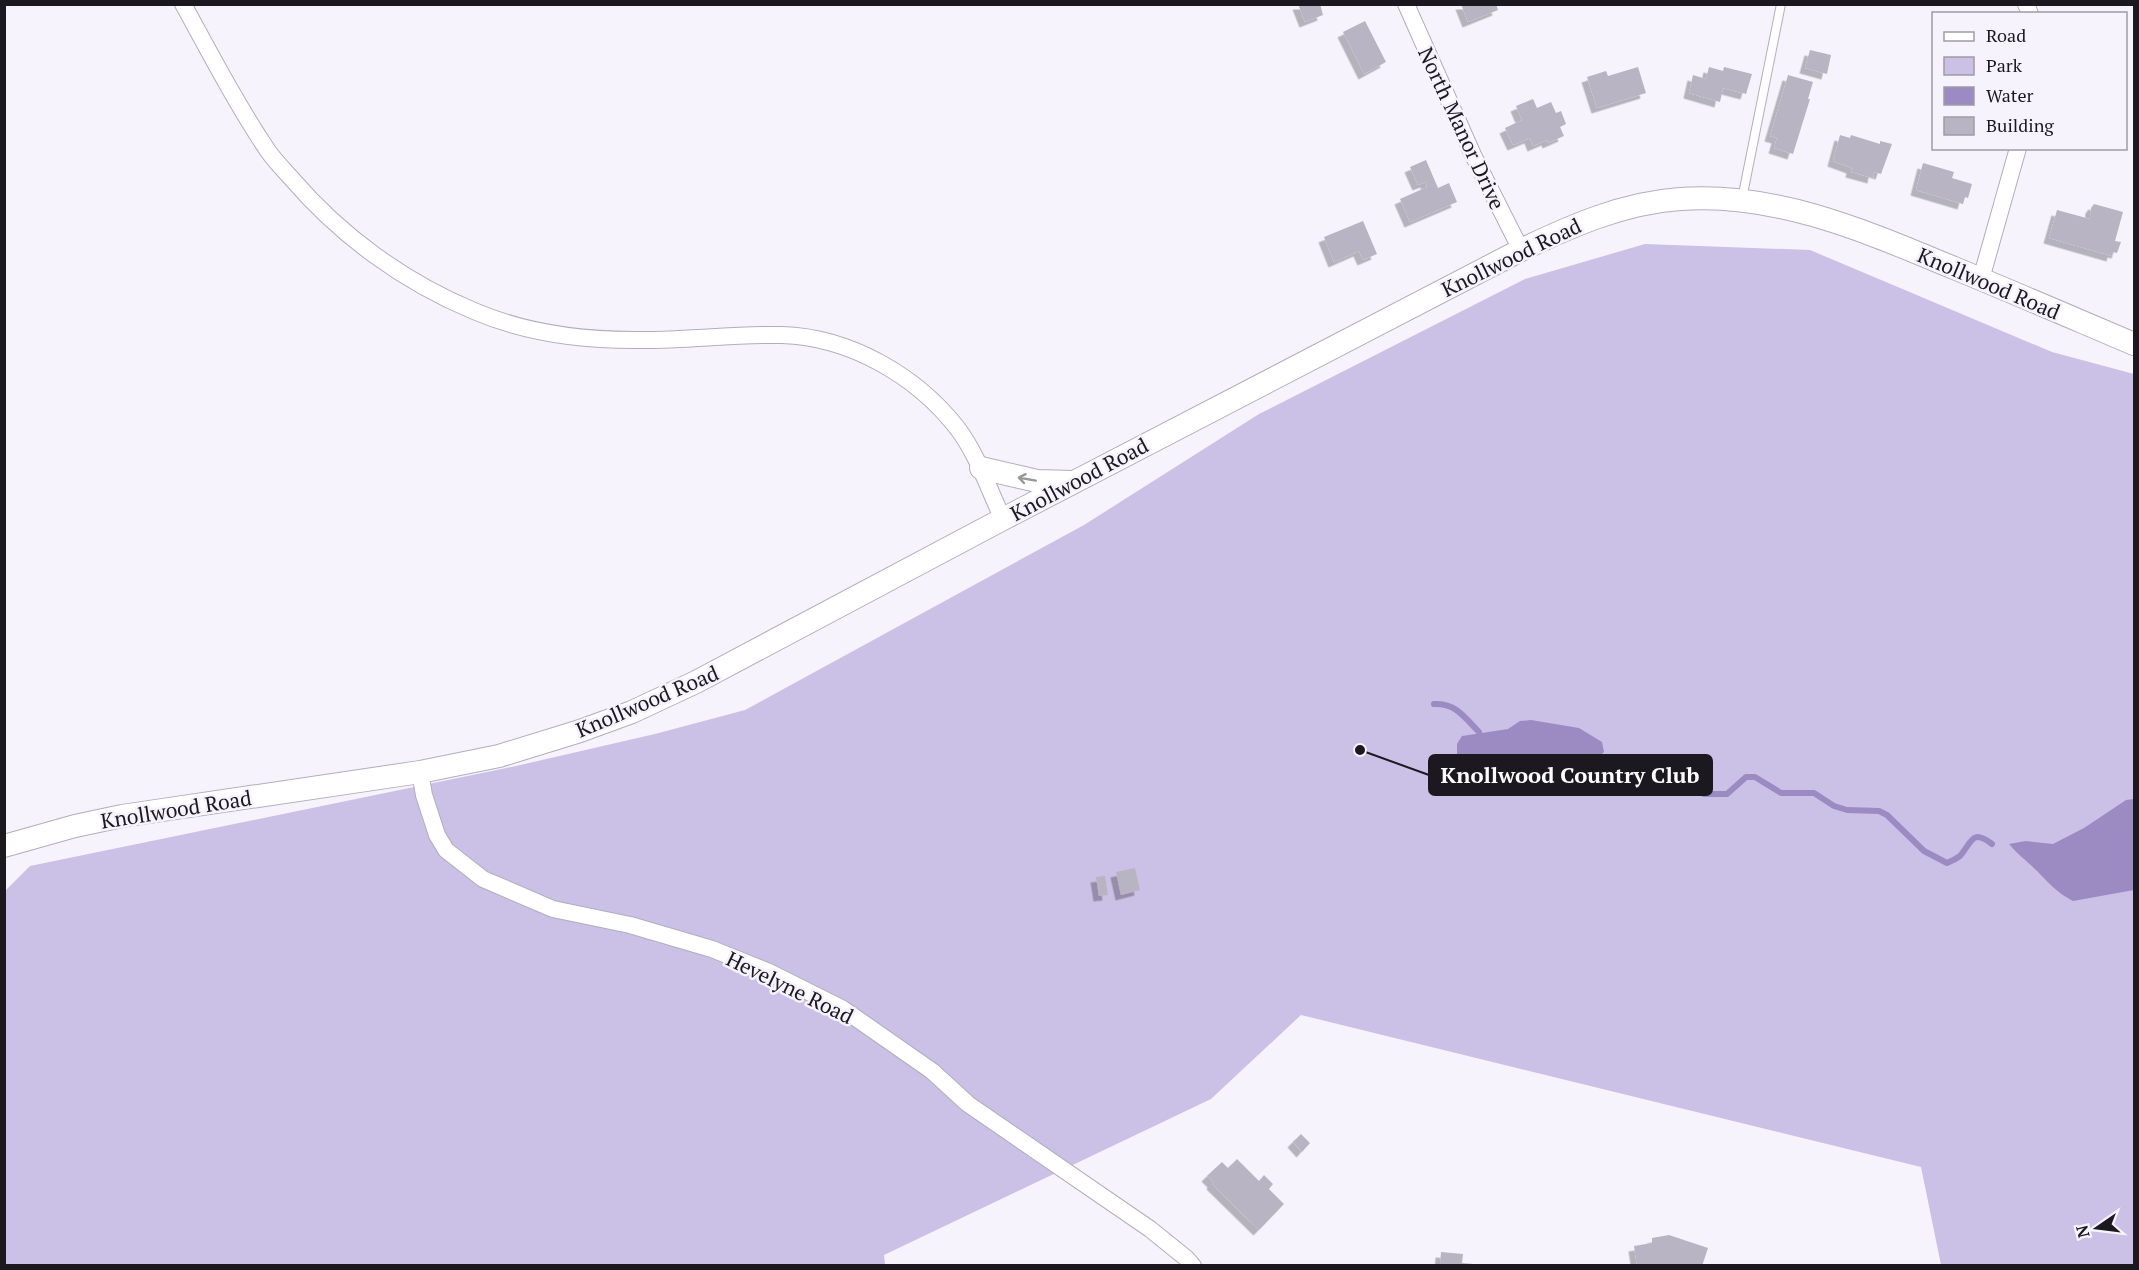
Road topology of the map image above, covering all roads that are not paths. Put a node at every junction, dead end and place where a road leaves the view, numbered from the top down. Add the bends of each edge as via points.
1 (183, 4) edge
2 (1406, 4) edge
3 (1781, 4) edge
4 (2017, 150) edge
5 (1742, 200) junction
6 (1521, 250) junction
7 (1981, 279) junction
8 (2134, 344) edge
9 (981, 468) junction
10 (1073, 482) junction
11 (1003, 519) junction
12 (420, 772) junction
13 (4, 846) edge
14 (1193, 1266) edge

1 - 9 street via 268,152 315,206 374,256 428,288 475,312 526,328 576,337 635,340 784,335 841,346 890,367 926,394 957,428
2 - 6 street, North Manor Drive via 1473,155
3 - 5 lane
4 - 7 street
5 - 6 main road, Knollwood Road via 1655,202 1604,214
5 - 7 main road, Knollwood Road via 1818,216
6 - 10 main road, Knollwood Road
7 - 8 main road, Knollwood Road
10 -> 9 main road via 1037,481
9 - 11 street
10 - 11 main road, Knollwood Road
11 - 12 main road, Knollwood Road via 632,712 500,756
12 - 13 main road, Knollwood Road via 122,816
12 - 14 street, Hevelyne Road via 437,835 446,850 483,879 553,909 630,925 712,949 843,1009 932,1071 968,1104 1150,1229

